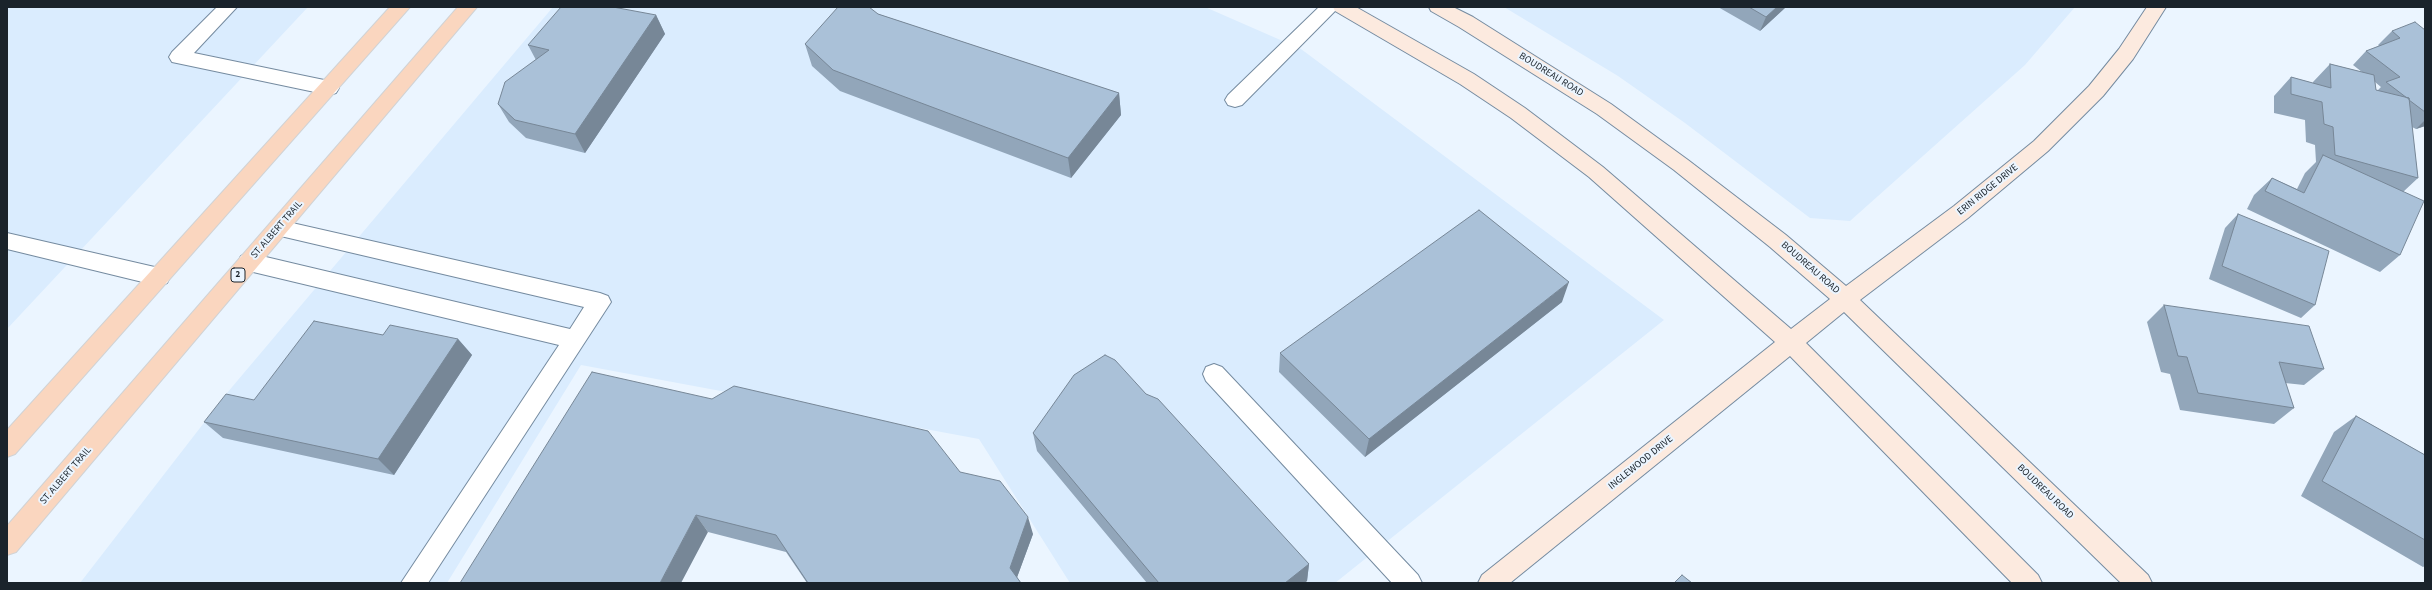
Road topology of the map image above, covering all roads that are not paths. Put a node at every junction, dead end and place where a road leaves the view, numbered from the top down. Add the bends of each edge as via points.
1 (228, 7) edge
2 (401, 7) edge
3 (468, 7) edge
4 (1330, 7) edge
5 (1342, 7) edge
6 (1438, 7) edge
7 (2157, 7) edge
8 (328, 88) junction
9 (1235, 100) dead end
10 (279, 228) junction
11 (7, 241) edge
12 (249, 262) junction
13 (159, 277) junction
14 (1846, 299) junction
15 (576, 340) junction
16 (1791, 343) junction
17 (1214, 374) dead end
18 (7, 447) edge
19 (7, 544) edge
20 (414, 583) edge
21 (1409, 583) edge
22 (1491, 583) edge
23 (2029, 583) edge
24 (2139, 583) edge

1 - 8 lane via 179,57
2 - 8 main road
3 - 10 main road, ST. ALBERT TRAIL / 2
4 - 9 lane
5 - 16 main road via 1417,48 1518,112 1596,172
6 - 14 main road, BOUDREAU ROAD via 1604,109 1778,241
7 - 14 main road, ERIN RIDGE DRIVE via 2126,54 2096,91 2042,146 1961,212
8 - 13 main road
10 - 12 main road, ST. ALBERT TRAIL / 2
10 - 15 lane via 600,302
11 - 13 lane
12 - 15 lane
12 - 19 main road, ST. ALBERT TRAIL / 2
13 - 18 main road
14 - 16 main road, ERIN RIDGE DRIVE
14 - 24 main road, BOUDREAU ROAD
15 - 20 lane
16 - 22 main road, INGLEWOOD DRIVE
16 - 23 main road
17 - 21 lane

